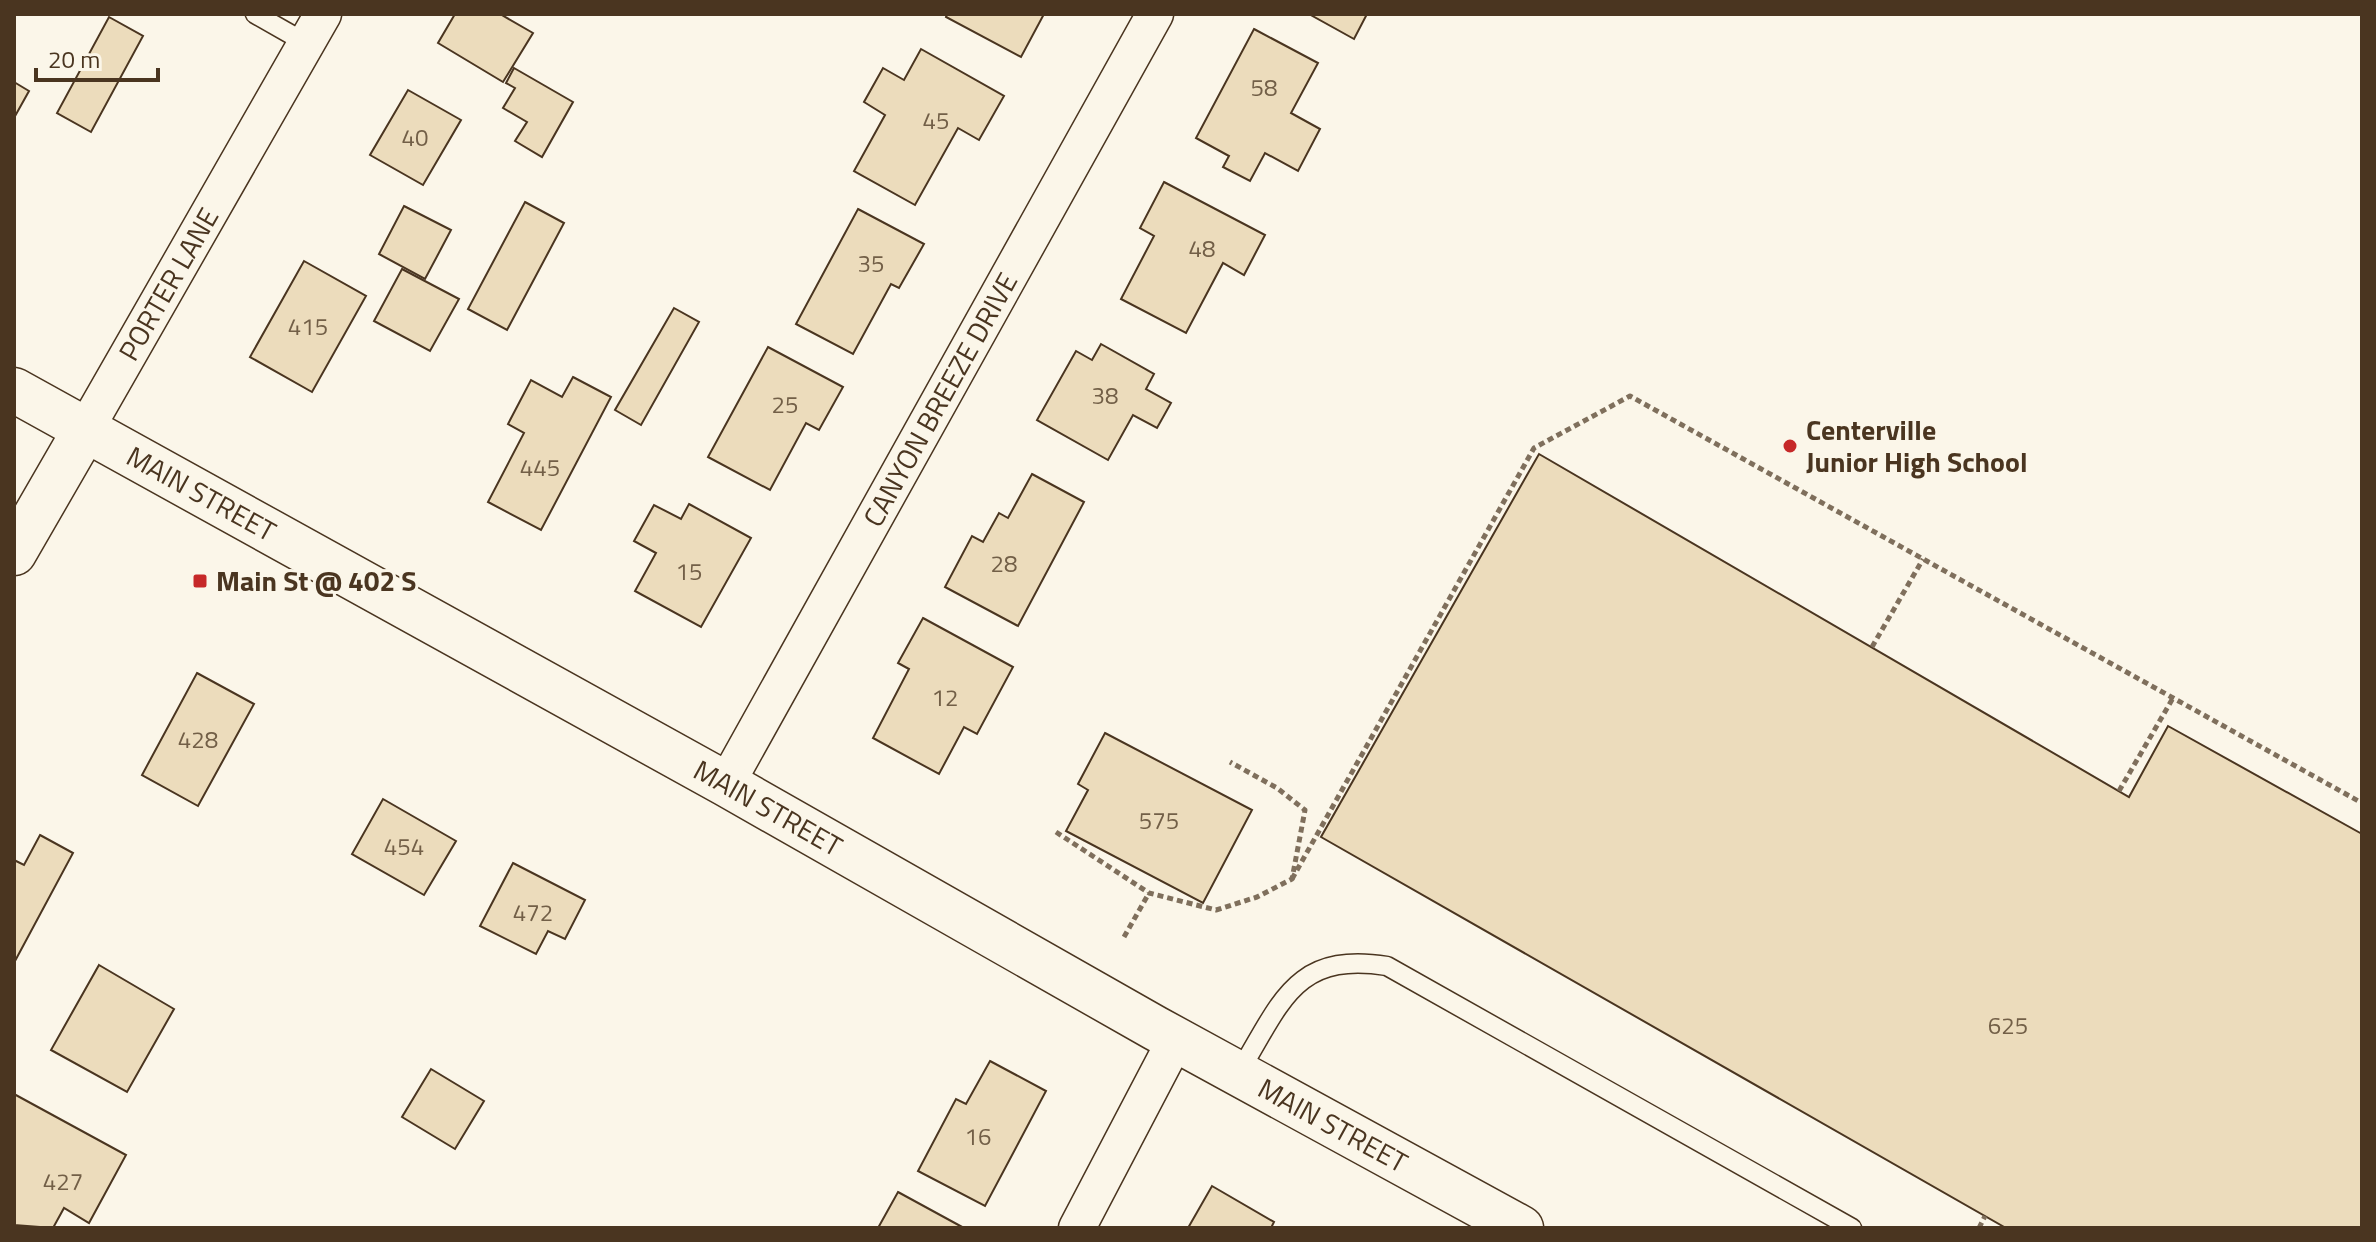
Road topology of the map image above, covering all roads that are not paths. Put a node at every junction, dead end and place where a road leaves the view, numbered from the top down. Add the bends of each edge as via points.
1 (255, 14) edge
2 (1155, 14) edge
3 (314, 28) edge
4 (14, 390) edge
5 (85, 430) junction
6 (14, 553) edge
7 (726, 784) junction
8 (1176, 1039) junction
9 (1239, 1072) junction
10 (1077, 1228) edge
11 (1521, 1228) edge
12 (1852, 1228) edge

1 - 3 lane
2 - 7 street, CANYON BREEZE DRIVE
3 - 5 street, PORTER LANE
4 - 5 main road, MAIN STREET
5 - 6 main road, PORTER LANE
5 - 7 main road, MAIN STREET
7 - 8 main road, MAIN STREET
8 - 9 main road, MAIN STREET
8 - 10 street
9 - 11 main road, MAIN STREET
9 - 12 lane via 1289,989 1326,967 1353,960 1387,966

